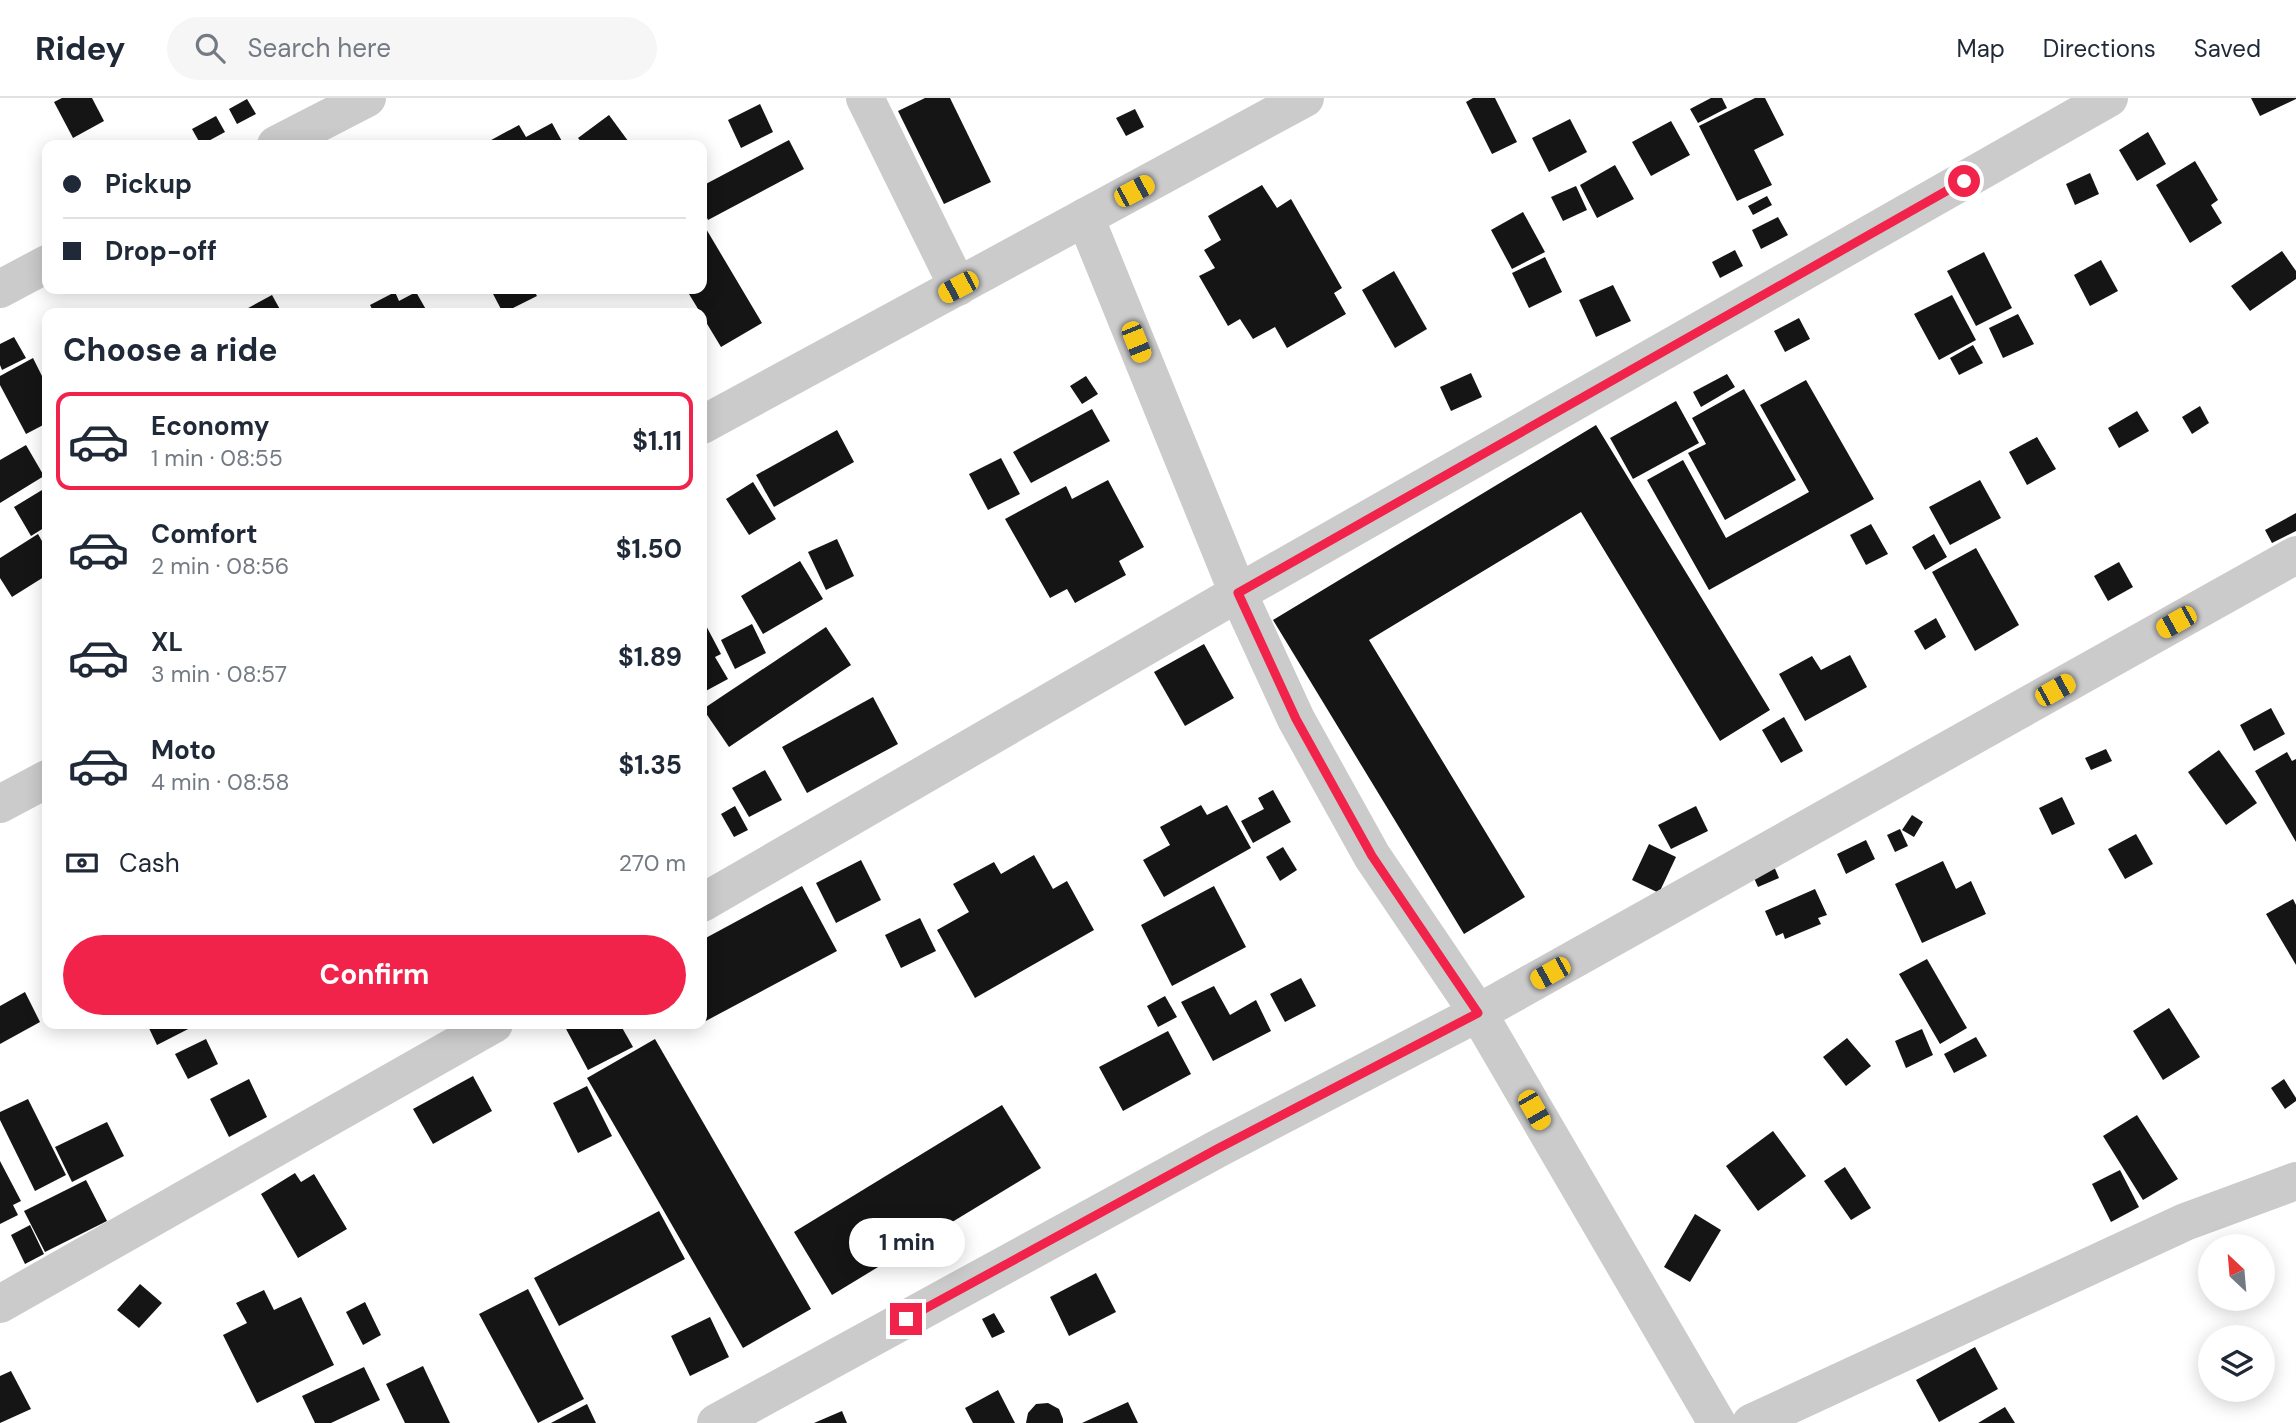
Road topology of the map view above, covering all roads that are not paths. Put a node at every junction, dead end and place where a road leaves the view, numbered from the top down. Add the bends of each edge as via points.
1 (367, 98) edge
2 (865, 98) edge
3 (1305, 98) edge
4 (2109, 98) edge
5 (286, 140) edge
6 (1085, 217) junction
7 (42, 267) edge
8 (958, 287) junction
9 (0, 289) edge
10 (707, 422) edge
11 (2296, 555) edge
12 (1238, 593) junction
13 (42, 782) edge
14 (0, 804) edge
15 (707, 900) edge
16 (1478, 1013) junction
17 (485, 1029) edge
18 (2296, 1181) edge
19 (0, 1304) edge
20 (716, 1423) edge
21 (1717, 1423) edge
22 (1751, 1423) edge

1 - 5 street
2 - 8 street
3 - 6 street
4 - 12 street
6 - 8 street
6 - 12 street
7 - 9 street
8 - 10 street
11 - 16 street
12 - 15 street
12 - 16 street via 1296,719 1372,856
13 - 14 street
16 - 20 street via 1217,1149
16 - 21 street
17 - 19 street
18 - 22 street via 2185,1222

